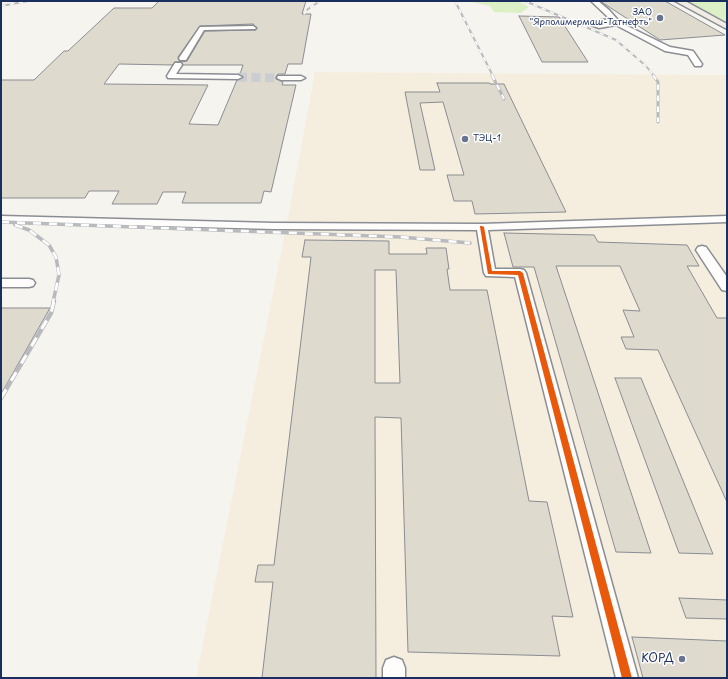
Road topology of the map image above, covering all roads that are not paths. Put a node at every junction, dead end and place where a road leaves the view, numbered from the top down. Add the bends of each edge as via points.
1 (594, 1) edge
2 (678, 1) edge
3 (727, 27) edge
4 (253, 28) dead end
5 (698, 64) dead end
6 (238, 77) tunnel mouth
7 (281, 78) tunnel mouth
8 (301, 78) dead end
9 (1, 219) edge
10 (727, 219) edge
11 (482, 227) junction
12 (702, 250) dead end
13 (1, 283) edge
14 (29, 283) dead end
15 (727, 287) edge
16 (627, 678) edge

1 - 5 street via 615,20 590,23 599,26 617,23 668,49 690,53
2 - 3 main road
4 - 6 street via 202,28 171,76
7 - 8 street
9 - 11 street via 274,226
10 - 11 street
11 - 16 street via 490,273 520,273
12 - 15 street
13 - 14 street

